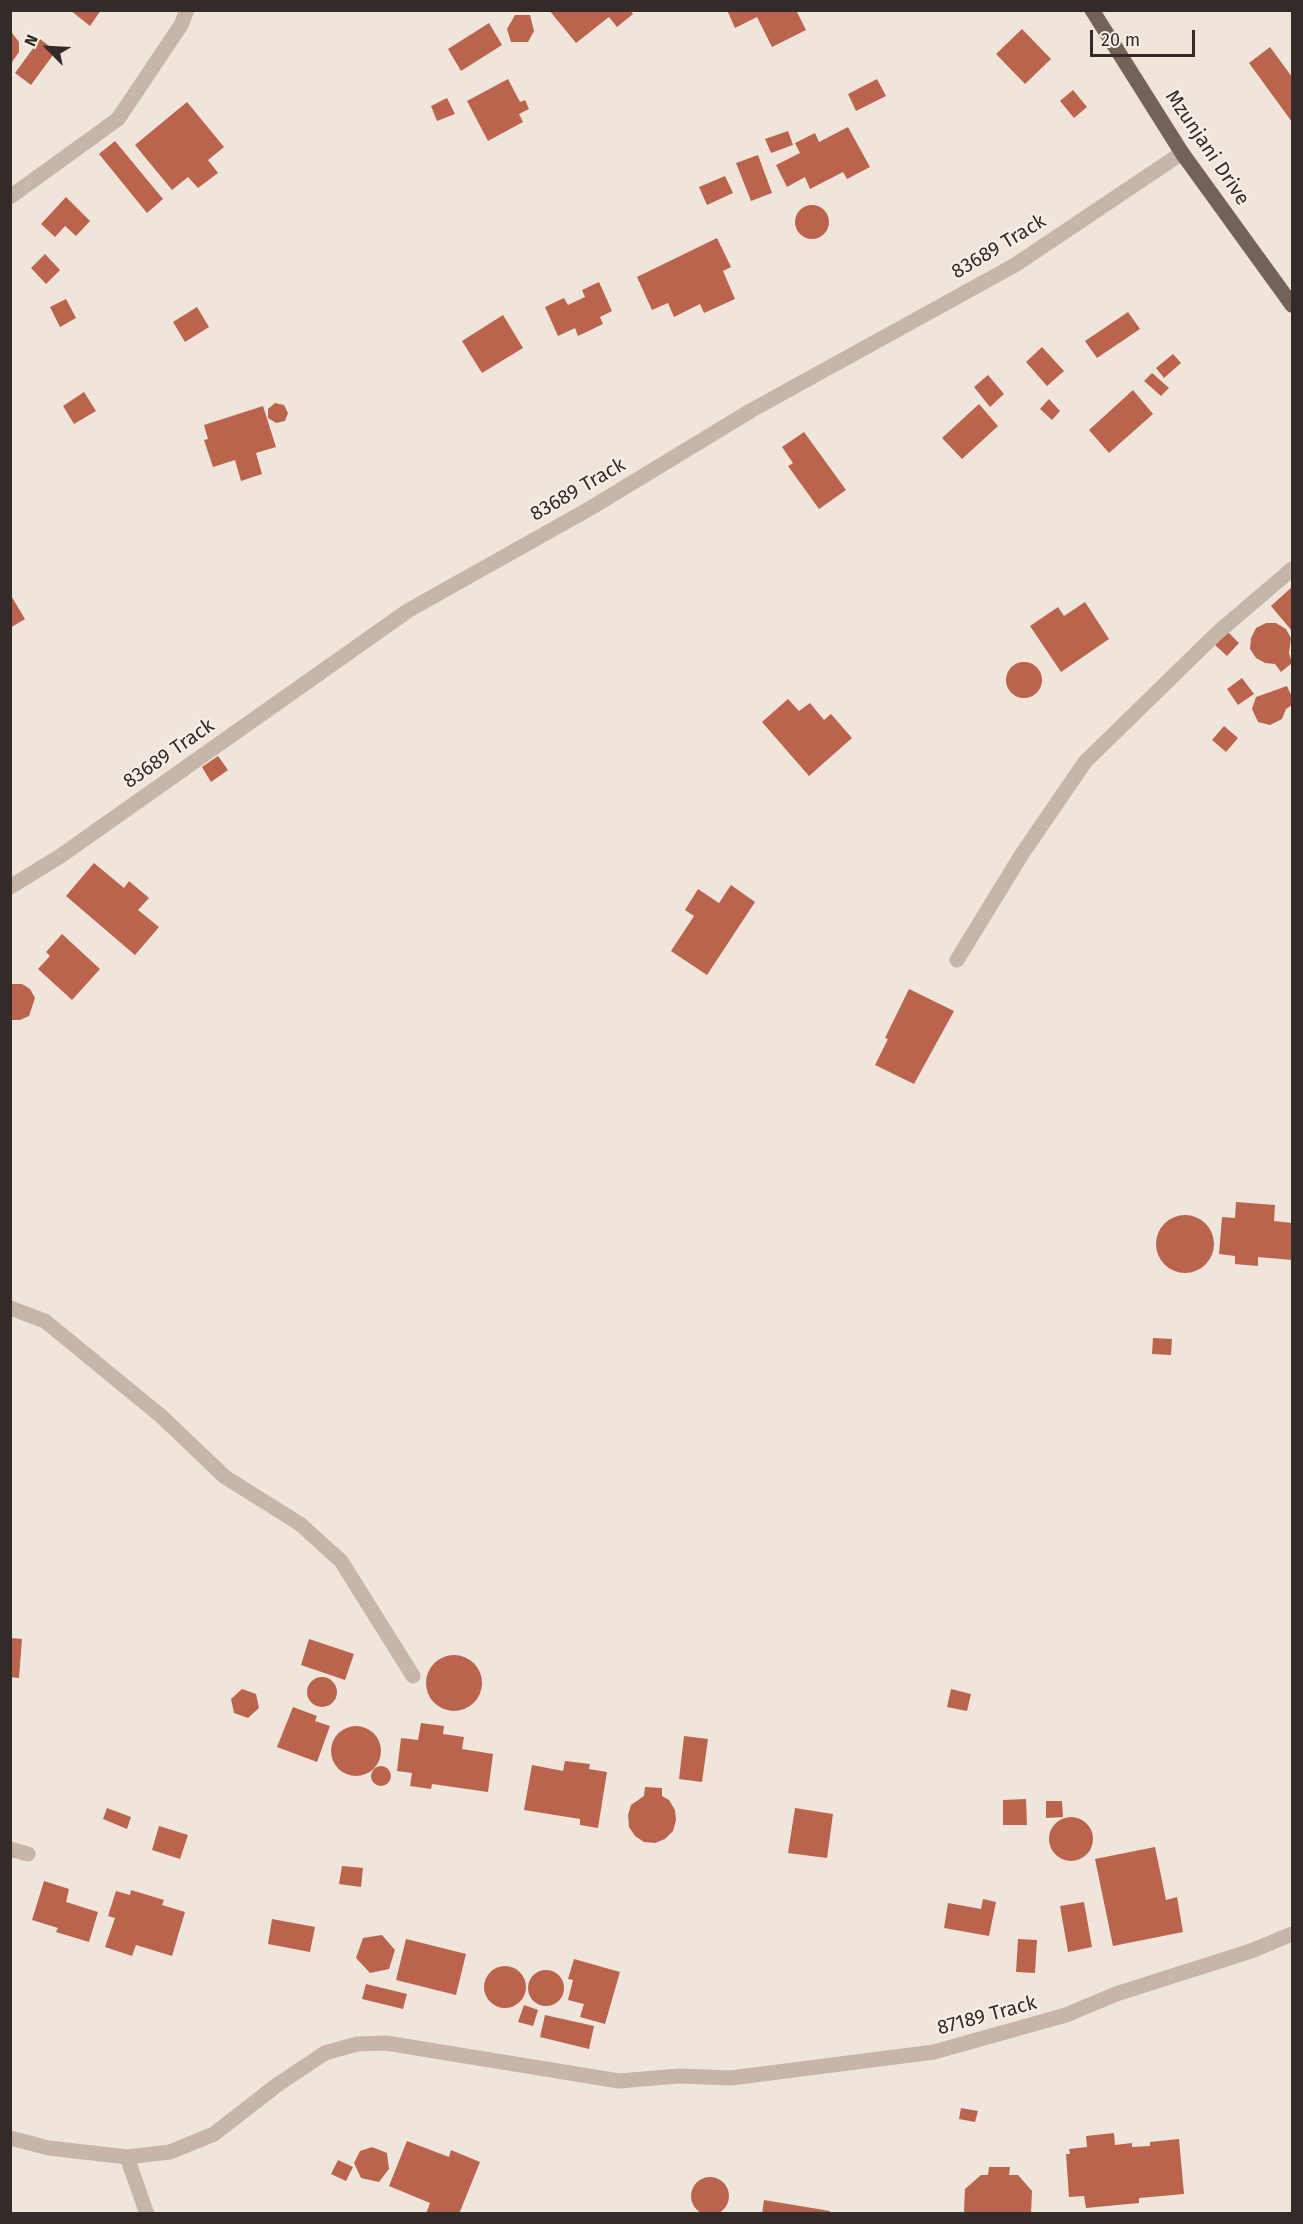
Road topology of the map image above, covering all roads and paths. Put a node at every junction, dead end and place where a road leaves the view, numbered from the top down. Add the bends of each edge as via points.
1 (187, 10) edge
2 (1092, 10) edge
3 (1182, 153) junction
4 (10, 197) edge
5 (1293, 305) edge
6 (1293, 569) edge
7 (10, 887) edge
8 (957, 960) dead end
9 (10, 1308) edge
10 (413, 1676) dead end
11 (10, 1849) edge
12 (28, 1854) dead end
13 (1293, 1934) edge
14 (10, 2138) edge
15 (127, 2157) junction
16 (147, 2214) edge

1 - 4 street via 118,119
2 - 3 main road, Mzunjani Drive
3 - 5 main road, Mzunjani Drive
3 - 7 street, 83689 Track via 1015,265 752,410 589,509 409,610 59,857
6 - 8 street via 1216,634 1085,762
9 - 10 street via 45,1321 161,1416 225,1477 300,1524 341,1561
11 - 12 street
13 - 15 street, 87189 Track via 995,2037 934,2052 731,2078 679,2076 619,2081 386,2043 357,2044 325,2053 214,2134 170,2152
14 - 15 street, 87189 Track via 49,2148
15 - 16 street

